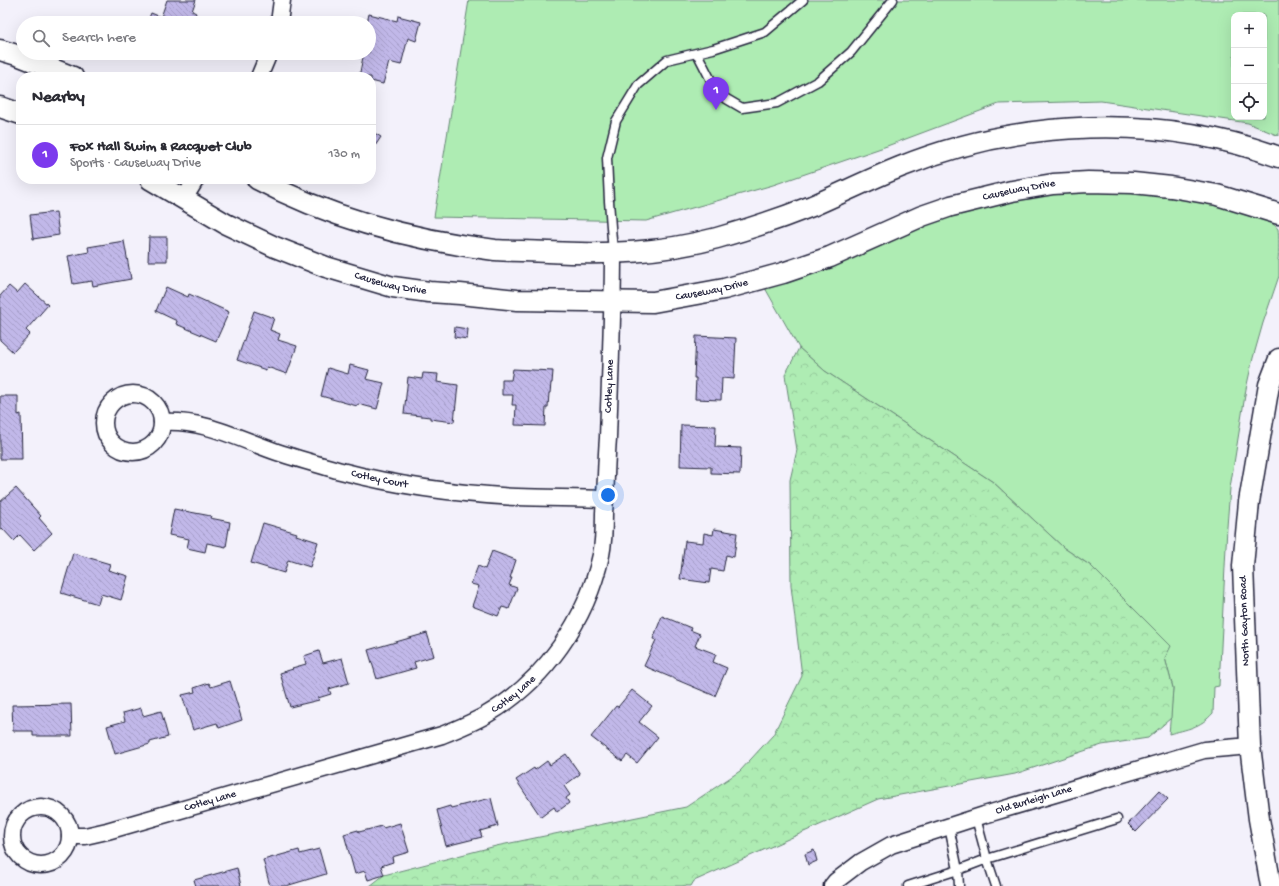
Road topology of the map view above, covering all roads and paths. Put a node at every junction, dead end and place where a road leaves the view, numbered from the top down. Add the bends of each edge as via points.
1 (282, 0) edge
2 (803, 0) edge
3 (892, 0) edge
4 (280, 16) edge
5 (0, 50) edge
6 (697, 53) junction
7 (16, 55) edge
8 (30, 60) edge
9 (266, 60) edge
10 (60, 72) edge
11 (261, 72) edge
12 (0, 107) edge
13 (16, 112) edge
14 (1279, 157) edge
15 (158, 184) edge
16 (193, 184) edge
17 (267, 184) edge
18 (184, 199) junction
19 (1279, 214) edge
20 (613, 253) junction
21 (613, 301) junction
22 (1279, 359) edge
23 (162, 422) dead end
24 (605, 499) junction
25 (1250, 746) junction
26 (976, 818) junction
27 (1117, 819) dead end
28 (949, 827) junction
29 (70, 836) dead end
30 (987, 859) junction
31 (958, 870) junction
32 (832, 886) edge
33 (908, 886) edge
34 (959, 886) edge
35 (996, 886) edge
36 (1271, 886) edge

1 - 4 street
2 - 6 lane via 765,32
3 - 6 lane via 851,52 818,81 777,103 742,108 718,94
5 - 7 street
6 - 20 lane via 668,60 638,85 616,121 607,158
8 - 10 street
9 - 11 street
12 - 13 street
14 - 20 street via 1217,140 1171,132 1121,128 1056,129 1000,137 953,148 900,167 810,207 716,238 674,247
15 - 18 street, Causeway Drive
16 - 18 street
17 - 20 street via 305,202 355,220 460,245 498,250
18 - 21 street, Causeway Drive via 226,224 276,247 326,267 393,287 517,300
19 - 21 street, Causeway Drive via 1217,195 1171,187 1134,183 1053,184 951,206 922,216 830,257 724,289 653,302
20 - 21 street, Cotley Lane
21 - 24 street, Cotley Lane
22 - 25 street, North Gayton Road via 1269,385 1250,494 1243,566
23 - 24 street, Cotley Court via 175,421 211,428 278,453 393,482 458,492 517,497
24 - 29 street, Cotley Lane via 601,555 593,585 579,616 538,674 510,699 487,714 442,735 107,831 85,836
25 - 26 street, Old Burleigh Lane via 1204,750
25 - 36 street, North Gayton Road
26 - 28 street, Old Burleigh Lane
26 - 30 lane
27 - 30 lane
28 - 31 lane
28 - 32 street, Old Burleigh Lane via 891,845 861,862
30 - 31 lane
30 - 35 lane
31 - 33 lane
31 - 34 lane

